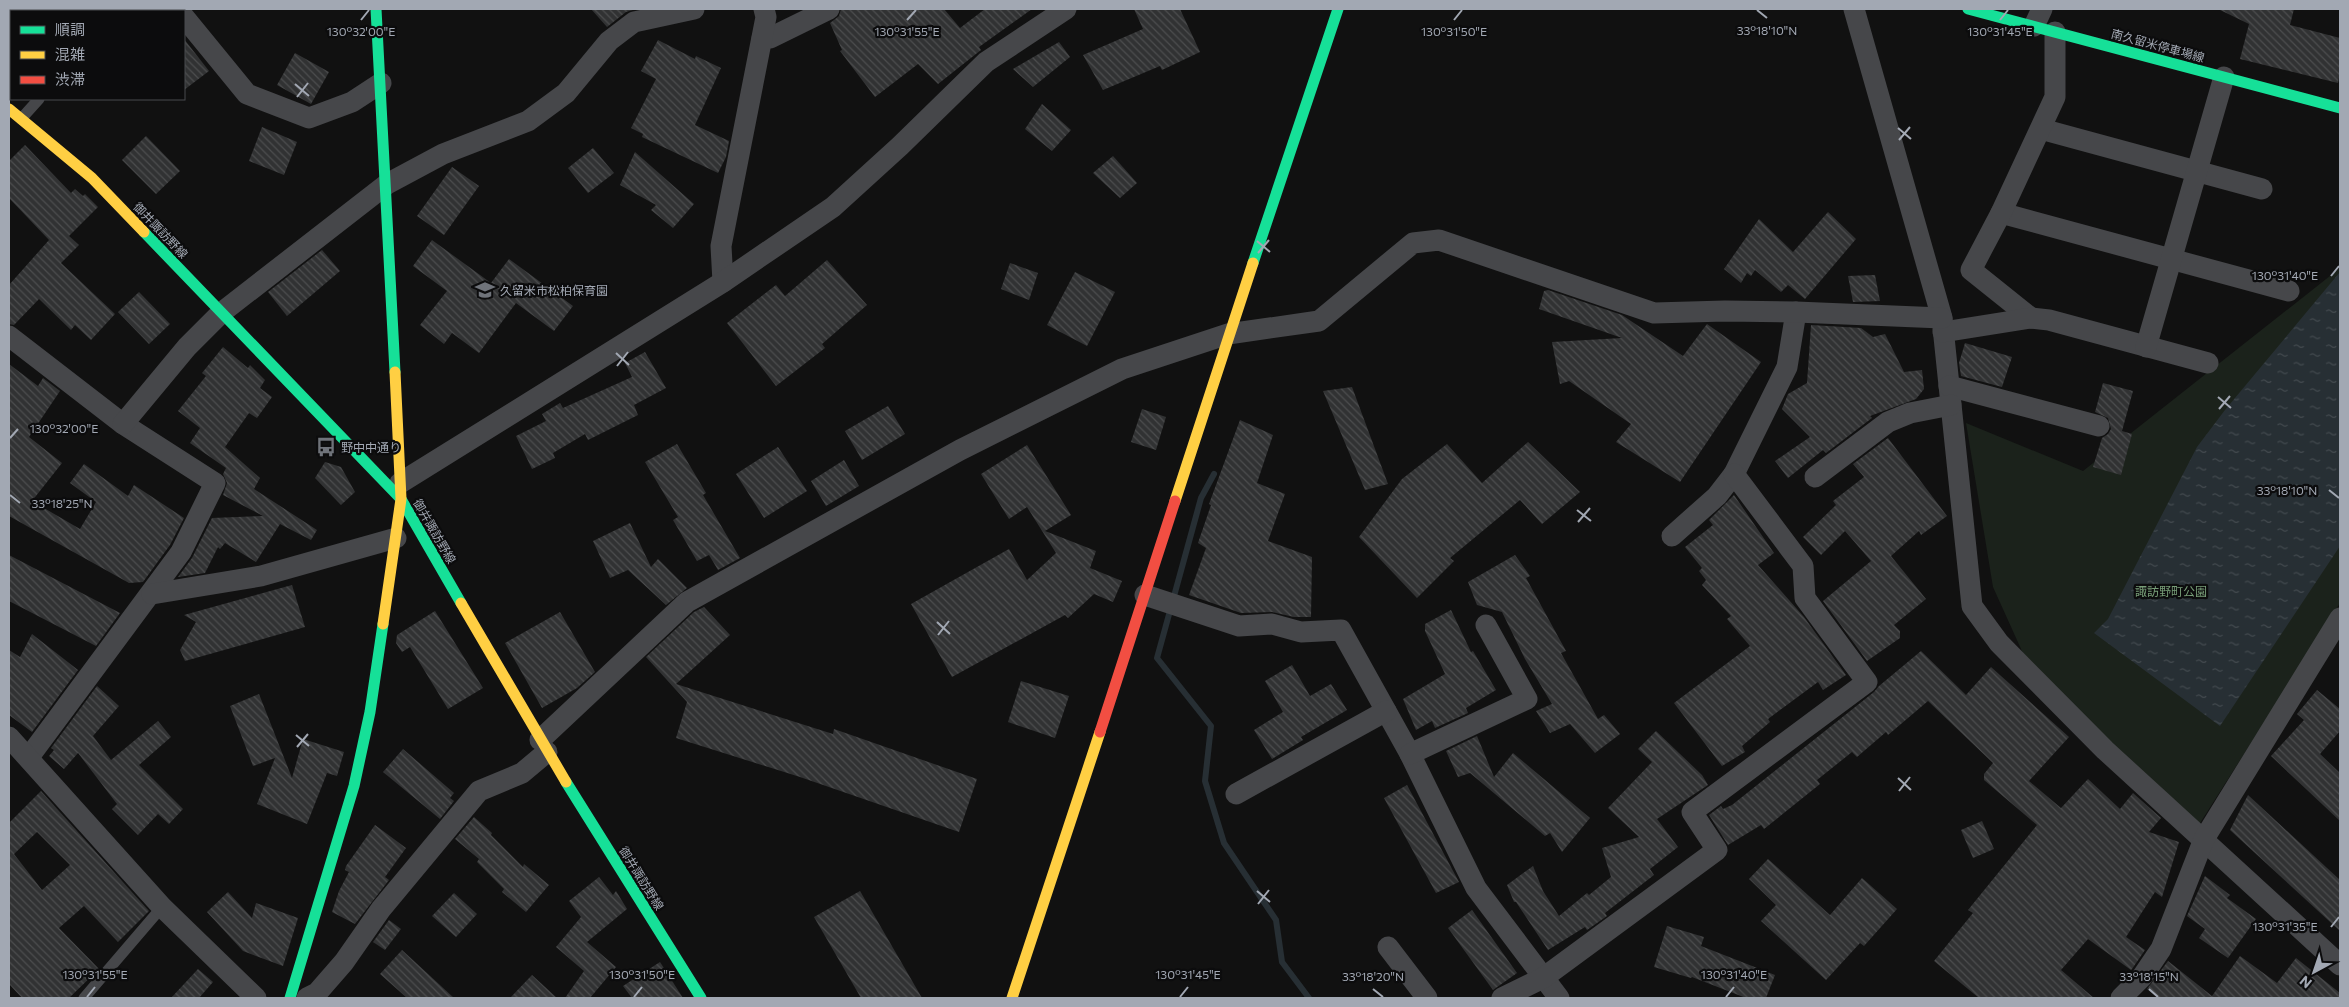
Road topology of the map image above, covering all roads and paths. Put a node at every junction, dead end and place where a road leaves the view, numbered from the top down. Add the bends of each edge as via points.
1 (376, 9) edge
2 (694, 9) edge
3 (764, 9) edge
4 (829, 9) edge
5 (1066, 9) edge
6 (1338, 9) edge
7 (1854, 9) edge
8 (1968, 9) edge
9 (185, 18) edge
10 (2038, 18) edge
11 (2055, 32) junction
12 (762, 38) junction
13 (2224, 77) junction
14 (381, 83) junction
15 (37, 100) edge
16 (2340, 108) edge
17 (13, 113) edge
18 (2040, 129) junction
19 (2198, 172) junction
20 (387, 184) junction
21 (2262, 189) dead end
22 (2001, 213) junction
23 (2173, 260) junction
24 (722, 282) junction
25 (2289, 291) dead end
26 (1796, 312) junction
27 (221, 313) junction
28 (2031, 318) junction
29 (1943, 325) junction
30 (1228, 334) junction
31 (9, 336) edge
32 (2146, 347) junction
33 (2208, 363) dead end
34 (1950, 395) junction
35 (123, 424) junction
36 (2099, 426) dead end
37 (1734, 474) junction
38 (1814, 477) dead end
39 (401, 491) junction
40 (1672, 536) dead end
41 (396, 538) junction
42 (152, 594) junction
43 (1145, 596) junction
44 (2340, 618) edge
45 (1486, 625) dead end
46 (1386, 711) junction
47 (9, 737) edge
48 (544, 746) junction
49 (1410, 754) junction
50 (29, 757) junction
51 (1236, 794) dead end
52 (2204, 839) junction
53 (162, 907) junction
54 (1388, 947) dead end
55 (2340, 965) edge
56 (1543, 978) junction
57 (84, 998) edge
58 (256, 998) edge
59 (290, 998) edge
60 (307, 998) edge
61 (701, 998) edge
62 (1012, 998) edge
63 (1427, 998) edge
64 (1502, 998) edge
65 (1559, 998) edge
66 (2121, 998) edge

1 - 14 street
2 - 20 street via 634,22 609,41 566,93 528,120 443,154
3 - 12 street via 766,17
4 - 12 street via 770,38
5 - 24 street via 986,62 833,208
6 - 30 street
7 - 29 street
8 - 10 street, 南久留米停車場線
9 - 14 street via 247,94 309,118 352,102
10 - 11 street, 南久留米停車場線
11 - 13 street, 南久留米停車場線
11 - 18 street via 2056,96
12 - 24 street via 721,246
13 - 16 street, 南久留米停車場線
13 - 19 street
14 - 20 street
15 - 17 lane
17 - 27 street, 御井諏訪野線 via 92,178
18 - 19 street
18 - 22 street
19 - 21 street
19 - 23 street
20 - 27 street
20 - 39 street
22 - 23 street
22 - 28 street via 1971,270
23 - 25 street
23 - 32 street
24 - 39 street
26 - 29 street
26 - 30 street via 1654,313 1439,240 1413,243 1319,320
26 - 37 street via 1787,367
27 - 35 street via 187,346
27 - 39 street, 御井諏訪野線
28 - 29 street
28 - 32 street
29 - 34 street
30 - 43 street
30 - 48 street via 1122,369 960,450 687,602
31 - 35 street
32 - 33 street
34 - 36 street
34 - 38 street via 1888,422
34 - 52 street via 1972,606 1999,643 2048,694
35 - 42 street via 215,483 181,552
37 - 40 street via 1717,496
37 - 56 street via 1804,566 1805,598 1867,682 1692,812 1717,850
39 - 41 street
39 - 48 street, 御井諏訪野線
41 - 42 street via 261,576
41 - 59 street via 370,712 354,786
42 - 50 street
43 - 46 street via 1239,626 1272,624 1301,632 1341,630
43 - 62 street
44 - 52 street
45 - 49 street via 1527,699
46 - 49 street
46 - 51 street
47 - 50 street
48 - 60 street via 522,773 479,791 381,909 344,962 317,993
48 - 61 street, 御井諏訪野線
49 - 56 street via 1476,888
50 - 53 street
52 - 55 street
52 - 66 street via 2160,948 2142,977
53 - 57 lane
53 - 58 street
54 - 63 street
56 - 64 street
56 - 65 street

